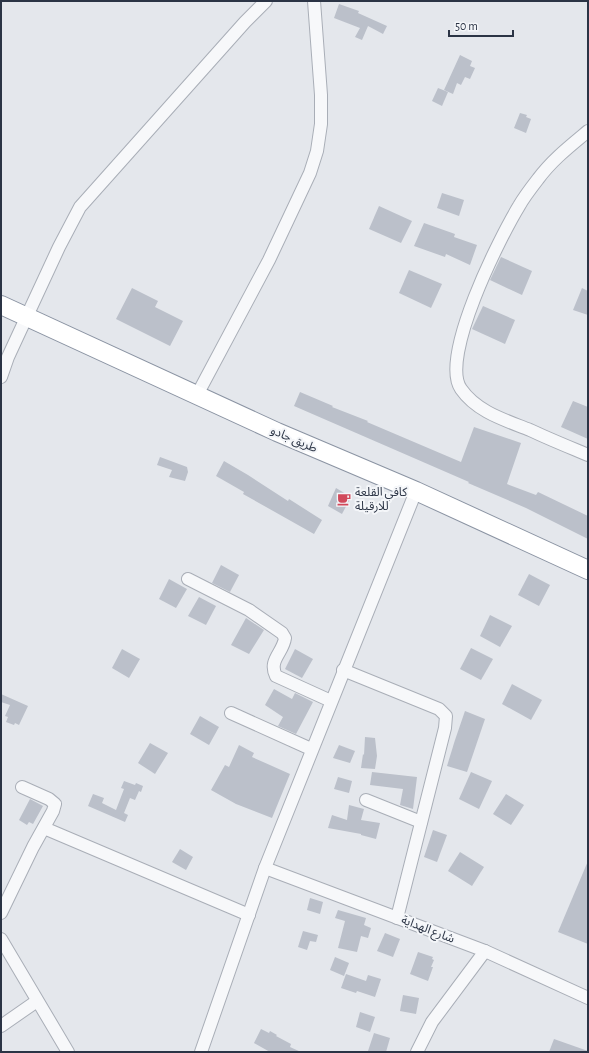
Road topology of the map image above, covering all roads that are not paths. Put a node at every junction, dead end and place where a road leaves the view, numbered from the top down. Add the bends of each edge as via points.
1 (266, 1) edge
2 (314, 1) edge
3 (588, 131) edge
4 (1, 305) edge
5 (26, 316) junction
6 (1, 378) edge
7 (197, 395) junction
8 (588, 455) edge
9 (416, 491) junction
10 (588, 570) edge
11 (188, 579) dead end
12 (343, 670) junction
13 (330, 701) junction
14 (231, 713) dead end
15 (311, 750) junction
16 (22, 787) dead end
17 (366, 800) dead end
18 (421, 822) junction
19 (44, 828) junction
20 (265, 868) junction
21 (1, 913) edge
22 (249, 915) junction
23 (397, 918) junction
24 (1, 939) edge
25 (485, 951) junction
26 (588, 998) edge
27 (37, 1001) junction
28 (1, 1026) edge
29 (68, 1052) edge
30 (201, 1052) edge
31 (417, 1052) edge

1 - 5 street via 80,207
2 - 7 street via 321,95 321,124 317,151 310,174 269,260
3 - 8 street via 556,158 538,179 503,234 487,266 466,324 457,356 456,373 457,382 467,397 489,413
4 - 5 highway, طريق جادو
5 - 6 street
5 - 7 highway, طريق جادو
7 - 9 highway, طريق جادو
9 - 10 highway, طريق جادو
9 - 12 street
11 - 13 street via 249,610 282,633 284,643 272,669 276,676
12 - 13 street
12 - 18 street via 439,710 446,716
13 - 15 street
14 - 15 street
15 - 20 street
16 - 19 street via 55,804 54,812
17 - 18 street
18 - 23 street
19 - 21 street
19 - 22 street
20 - 22 street
20 - 23 street, شارع الهداية
22 - 30 street
23 - 25 street, شارع الهداية
24 - 27 street
25 - 26 street, شارع الهداية
25 - 31 street via 432,1022
27 - 28 street
27 - 29 street

